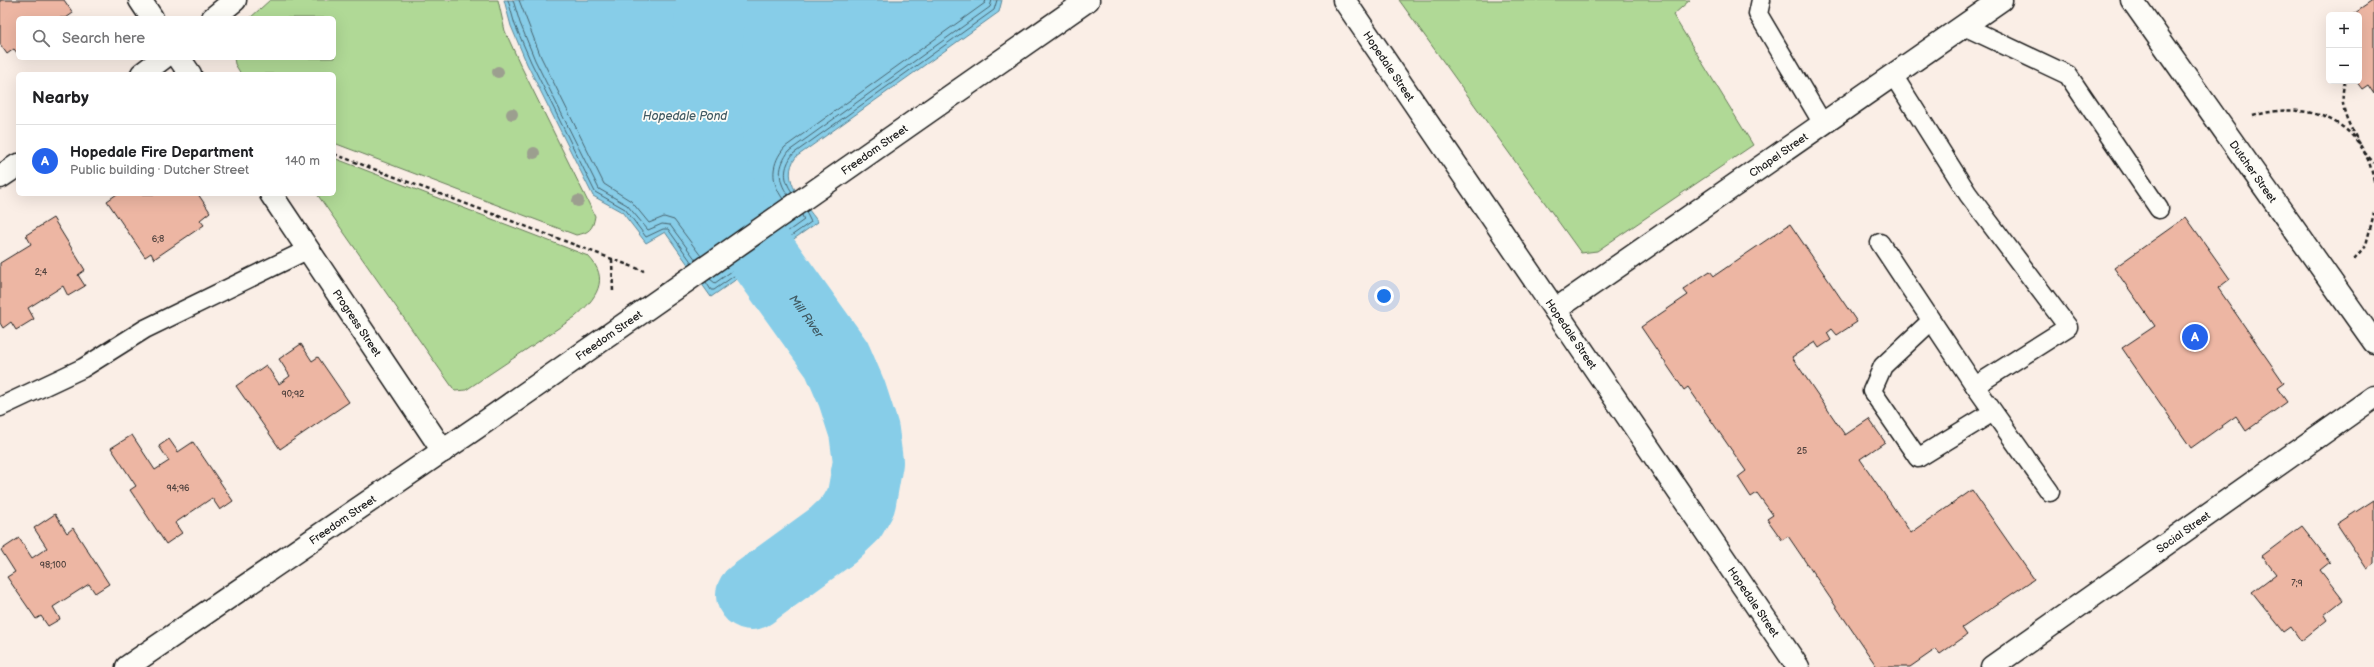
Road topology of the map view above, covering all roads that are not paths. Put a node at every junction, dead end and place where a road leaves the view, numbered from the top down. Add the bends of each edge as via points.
1 (140, 0) edge
2 (235, 0) edge
3 (1088, 0) edge
4 (1344, 0) edge
5 (1761, 0) edge
6 (2001, 0) edge
7 (2132, 0) edge
8 (151, 16) edge
9 (215, 16) edge
10 (1964, 26) junction
11 (160, 60) edge
12 (180, 60) edge
13 (145, 72) edge
14 (189, 72) edge
15 (1893, 75) junction
16 (1822, 124) junction
17 (16, 166) edge
18 (0, 177) edge
19 (272, 196) edge
20 (2159, 209) dead end
21 (1880, 243) dead end
22 (309, 250) junction
23 (1555, 310) junction
24 (1931, 321) junction
25 (2374, 342) edge
26 (1975, 386) junction
27 (2374, 397) edge
28 (0, 407) edge
29 (1994, 412) junction
30 (443, 451) junction
31 (2050, 492) dead end
32 (127, 667) edge
33 (1798, 667) edge
34 (1992, 667) edge

1 - 8 street
2 - 9 street
3 - 30 street, Freedom Street
4 - 23 street, Hopedale Street
5 - 16 lane via 1758,14
6 - 10 street, Chapel Street
7 - 25 street, Dutcher Street
10 - 15 street, Chapel Street
10 - 20 lane via 2068,75
11 - 13 street
12 - 14 street
15 - 16 street, Chapel Street
15 - 26 lane via 1968,194 2068,327
16 - 23 street, Chapel Street
17 - 18 street
19 - 22 street, Progress Street
21 - 24 lane
22 - 28 lane via 145,329 83,368
22 - 30 street, Progress Street
23 - 33 street, Hopedale Street
24 - 26 lane
24 - 29 lane via 1883,366 1872,391 1918,458
26 - 29 lane
27 - 34 street, Social Street
29 - 31 lane
30 - 32 street, Freedom Street

